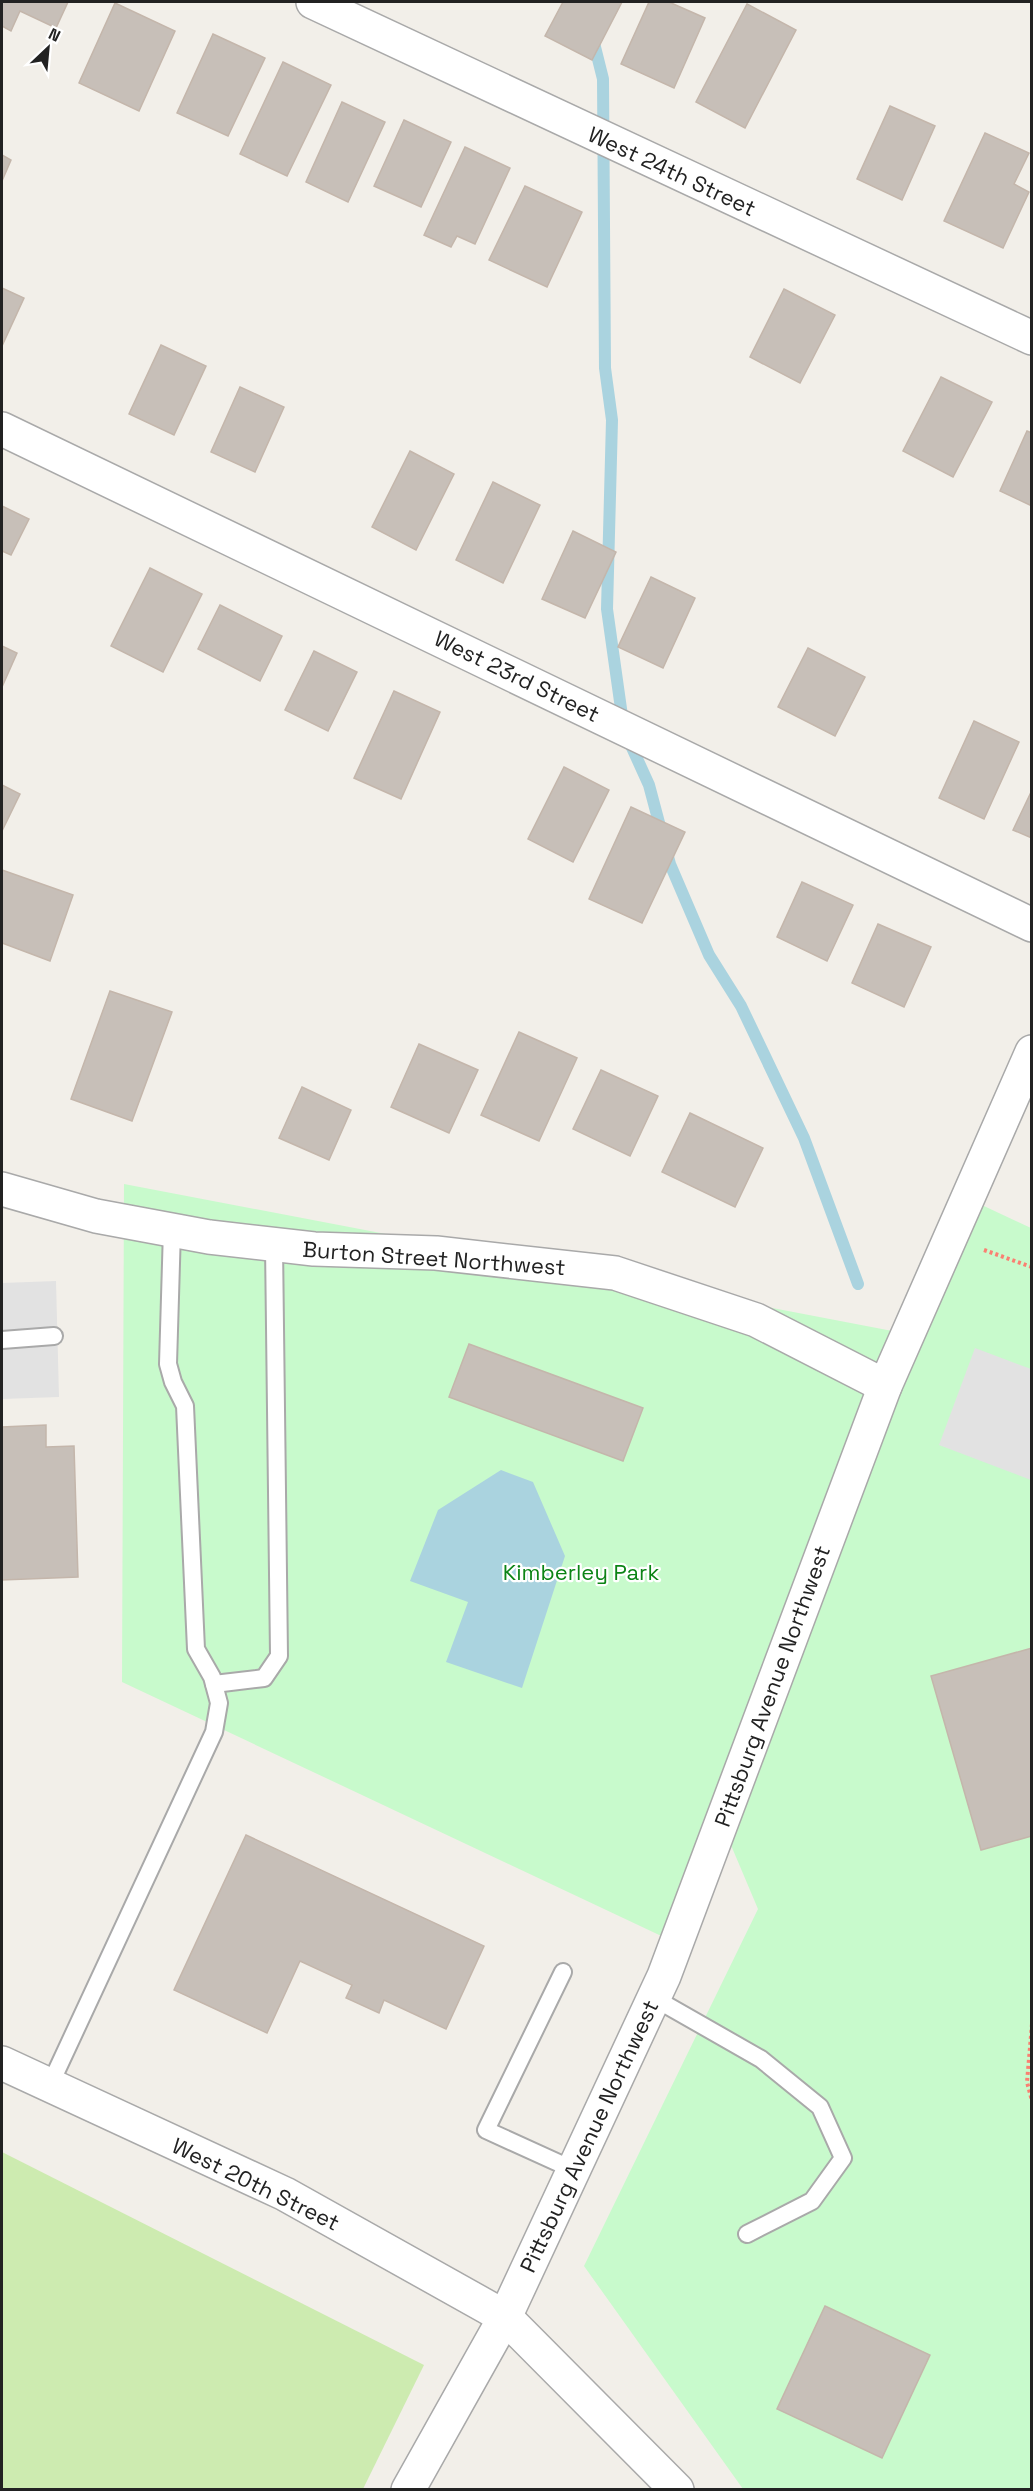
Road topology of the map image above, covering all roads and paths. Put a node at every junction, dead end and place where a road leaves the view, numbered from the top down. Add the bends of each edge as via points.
1 (313, 2) edge
2 (1032, 338) edge
3 (2, 429) edge
4 (1032, 925) edge
5 (1032, 1052) edge
6 (2, 1189) edge
7 (172, 1230) junction
8 (948, 1240) junction
9 (274, 1245) junction
10 (1032, 1267) edge
11 (54, 1336) dead end
12 (2, 1340) edge
13 (885, 1386) junction
14 (214, 1684) junction
15 (563, 1972) dead end
16 (654, 1998) junction
17 (1032, 2024) edge
18 (2, 2063) edge
19 (49, 2087) junction
20 (1032, 2101) edge
21 (574, 2170) junction
22 (747, 2234) dead end
23 (505, 2317) junction
24 (408, 2490) edge
25 (677, 2490) edge

1 - 2 street, West 24th Street
3 - 4 street, West 23rd Street
5 - 8 street, Pittsburg Avenue Northwest
6 - 7 street, Burton Street Northwest via 96,1216
7 - 9 street, Burton Street Northwest
7 - 14 lane via 168,1364 185,1406 196,1649
8 - 10 path
8 - 13 street, Pittsburg Avenue Northwest
9 - 13 street, Burton Street Northwest via 436,1253 615,1273 756,1320
9 - 14 lane via 279,1656 264,1678
11 - 12 lane
13 - 16 street, Pittsburg Avenue Northwest
14 - 19 lane via 219,1703 214,1732
15 - 21 lane via 486,2130
16 - 21 street, Pittsburg Avenue Northwest
16 - 22 lane via 761,2060 820,2107 843,2158 812,2201
17 - 20 path via 1027,2082
18 - 19 street, West 20th Street
19 - 23 street, West 20th Street via 285,2194
21 - 23 street, Pittsburg Avenue Northwest
23 - 24 street, Pittsburg Avenue Northwest
23 - 25 street, West 20th Street

